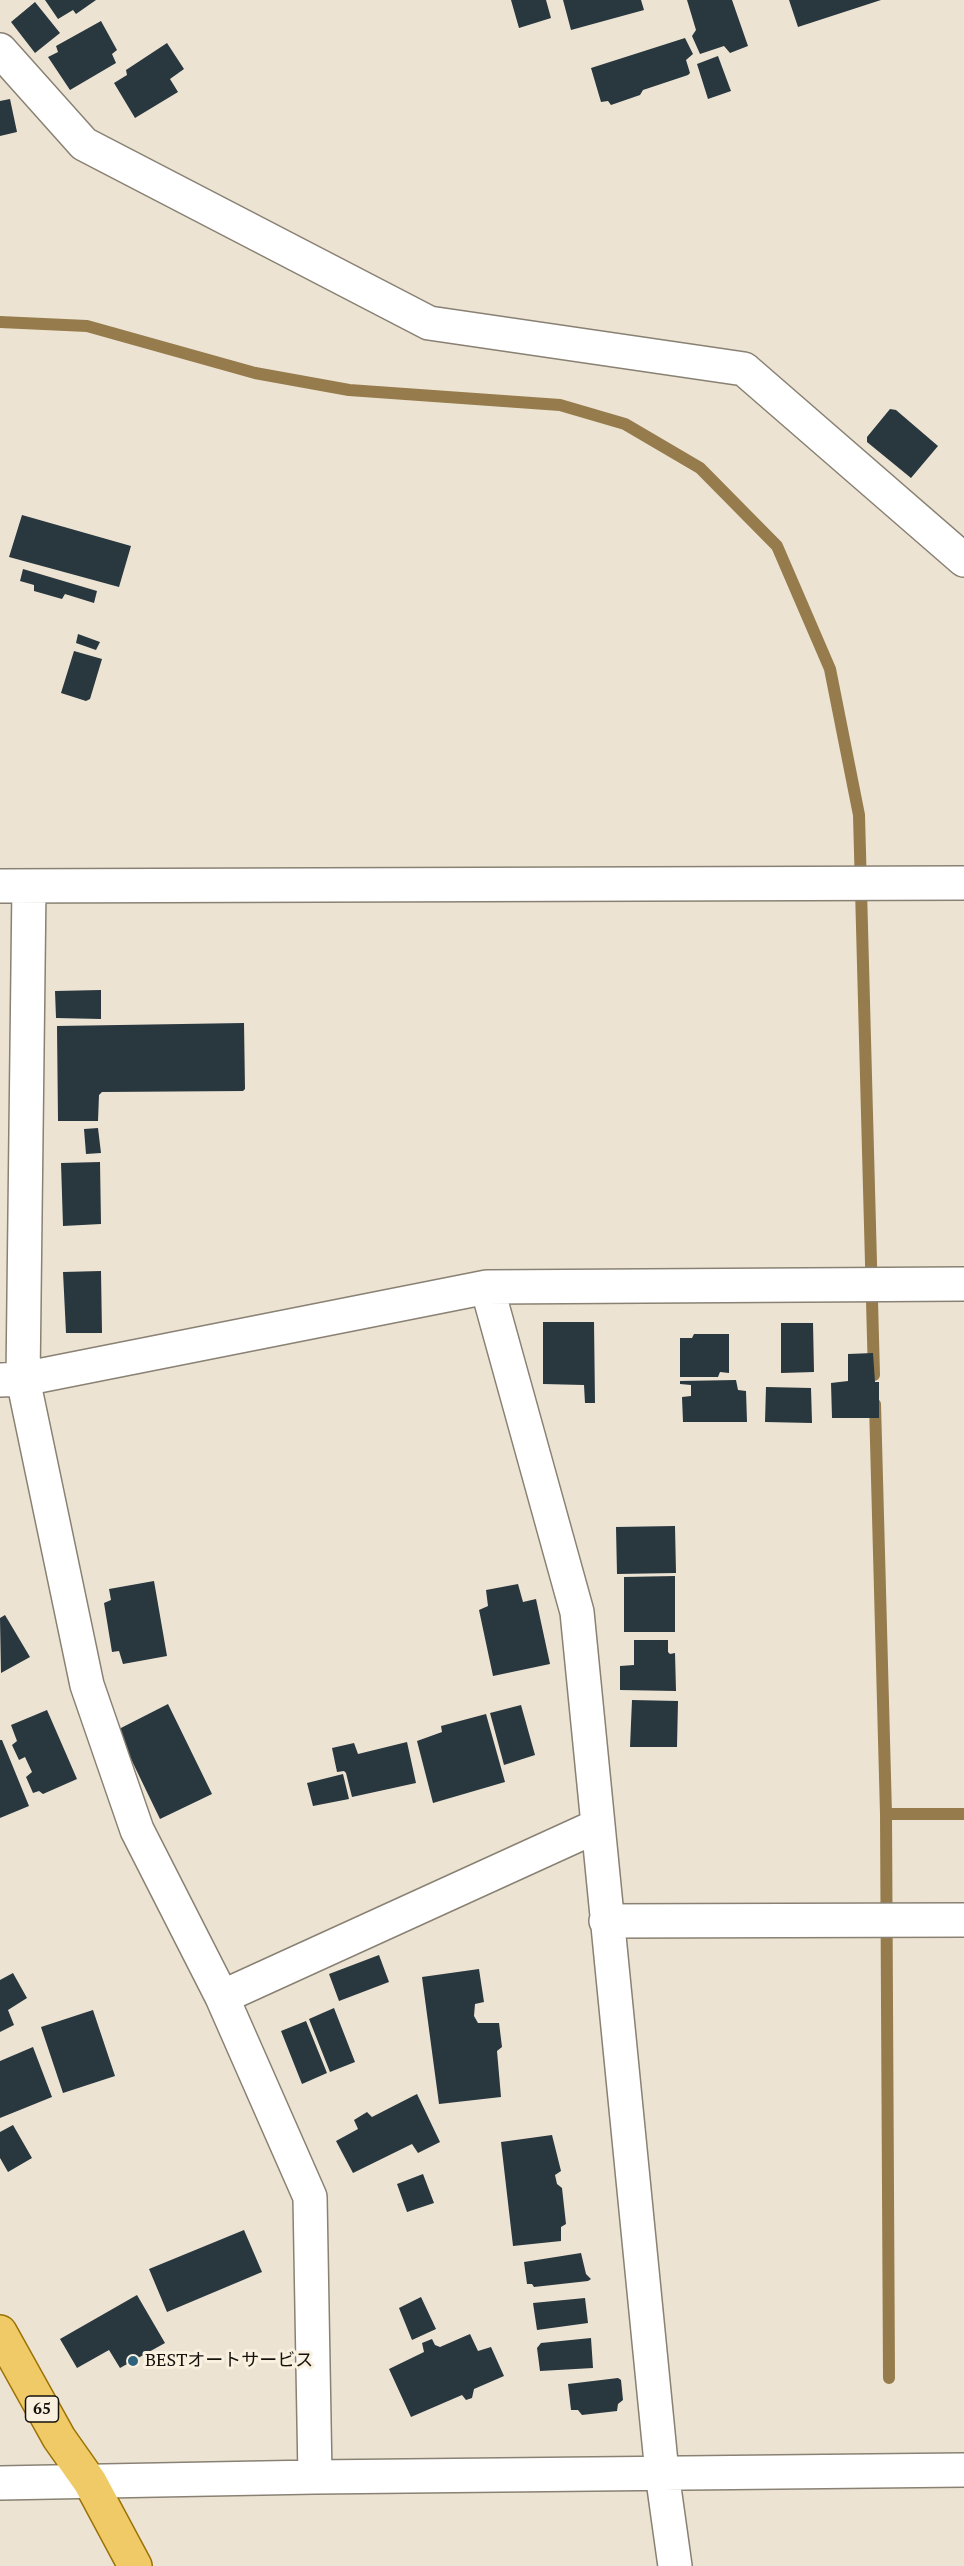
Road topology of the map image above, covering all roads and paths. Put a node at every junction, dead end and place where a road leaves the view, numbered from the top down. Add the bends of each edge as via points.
1 (0, 50) edge
2 (962, 555) edge
3 (964, 883) edge
4 (14, 886) edge
5 (964, 1284) edge
6 (487, 1287) junction
7 (12, 1379) edge
8 (597, 1826) junction
9 (964, 1920) edge
10 (606, 1921) junction
11 (222, 1997) junction
12 (0, 2332) edge
13 (964, 2470) edge
14 (662, 2473) junction
15 (315, 2476) junction
16 (90, 2482) junction
17 (0, 2483) edge
18 (135, 2566) edge
19 (675, 2566) edge

1 - 2 street via 84,144 429,323 744,369
3 - 4 street
4 - 7 street
5 - 6 street
6 - 7 street
6 - 8 street via 576,1612
7 - 11 street via 87,1685 137,1830
8 - 10 street
8 - 11 street
9 - 10 street
10 - 14 street
11 - 15 street via 310,2197
12 - 16 main road, 65 via 59,2438
13 - 14 street
14 - 15 street
14 - 19 street
15 - 16 street
16 - 17 street
16 - 18 main road, 65

